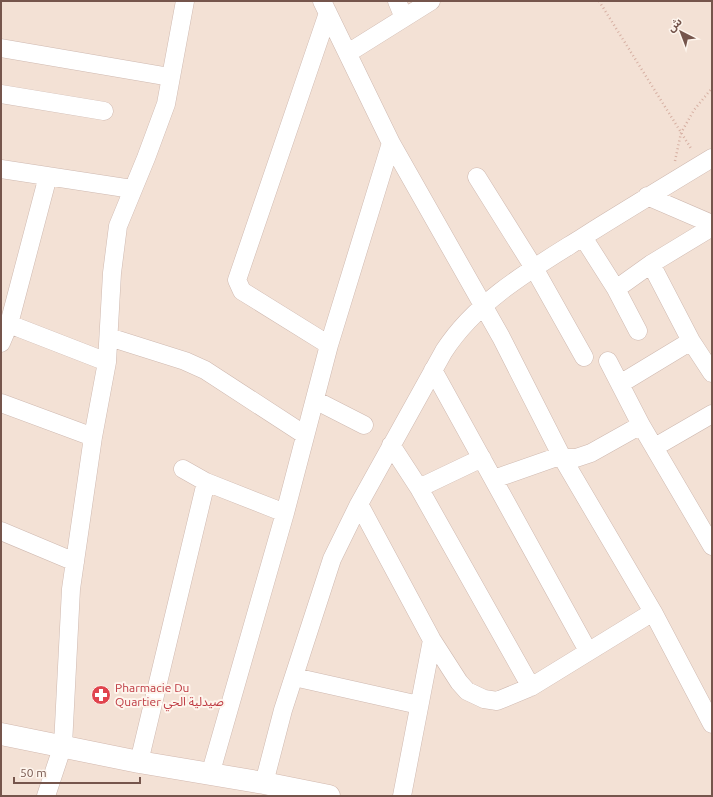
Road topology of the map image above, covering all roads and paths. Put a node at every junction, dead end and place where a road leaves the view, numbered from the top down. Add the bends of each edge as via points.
1 (184, 1) edge
2 (397, 1) edge
3 (431, 1) edge
4 (599, 1) edge
5 (325, 7) edge
6 (404, 18) junction
7 (1, 48) edge
8 (348, 53) junction
9 (170, 77) junction
10 (712, 88) edge
11 (1, 94) edge
12 (104, 111) dead end
13 (681, 133) junction
14 (392, 143) junction
15 (707, 161) edge
16 (1, 169) edge
17 (48, 176) junction
18 (477, 177) dead end
19 (669, 183) junction
20 (132, 190) junction
21 (648, 196) junction
22 (712, 225) edge
23 (583, 237) junction
24 (651, 264) junction
25 (534, 268) junction
26 (616, 290) junction
27 (482, 306) junction
28 (9, 324) junction
29 (638, 331) dead end
30 (109, 337) junction
31 (691, 341) junction
32 (1, 344) edge
33 (328, 345) junction
34 (584, 357) dead end
35 (608, 361) dead end
36 (107, 362) junction
37 (433, 370) junction
38 (712, 373) edge
39 (620, 384) junction
40 (314, 400) junction
41 (1, 403) edge
42 (712, 414) edge
43 (364, 424) dead end
44 (641, 426) junction
45 (305, 435) junction
46 (93, 437) junction
47 (391, 445) junction
48 (655, 447) junction
49 (482, 458) junction
50 (564, 459) junction
51 (183, 468) dead end
52 (494, 478) junction
53 (206, 482) junction
54 (419, 488) junction
55 (359, 504) junction
56 (285, 513) junction
57 (1, 531) edge
58 (712, 546) edge
59 (75, 562) junction
60 (653, 612) junction
61 (432, 640) junction
62 (588, 651) junction
63 (294, 677) junction
64 (531, 687) junction
65 (419, 705) junction
66 (712, 724) edge
67 (1, 734) edge
68 (63, 745) junction
69 (139, 762) junction
70 (210, 775) junction
71 (264, 783) junction
72 (46, 796) edge
73 (327, 796) edge
74 (402, 796) edge

1 - 9 street
2 - 6 street
3 - 6 street
4 - 13 path
5 - 8 street
5 - 33 street via 237,280 242,291
6 - 8 street
7 - 9 street
8 - 14 street
9 - 20 street via 160,122
10 - 13 path via 694,110
11 - 12 street
13 - 15 path
13 - 19 path
14 - 27 street
14 - 33 street
15 - 19 street
16 - 17 street
17 - 20 street
17 - 28 street
18 - 25 street
19 - 21 street
20 - 30 street via 118,226 112,273
21 - 22 street
21 - 23 street
22 - 24 street
23 - 25 street
23 - 26 street
24 - 26 street
24 - 31 street
25 - 27 street
25 - 34 street
26 - 29 street
27 - 37 street via 456,332
27 - 50 street via 501,337
28 - 32 street
28 - 36 street
30 - 36 street
30 - 45 street via 185,361 205,370
31 - 38 street
31 - 39 street
33 - 40 street
35 - 39 street
36 - 46 street
37 - 47 street
37 - 49 street
39 - 44 street
40 - 43 street
40 - 45 street
41 - 46 street
42 - 48 street
44 - 48 street
44 - 50 street via 591,453
45 - 56 street
46 - 59 street
47 - 54 street
47 - 55 street
48 - 58 street
49 - 52 street
49 - 54 street
50 - 52 street via 554,458
50 - 60 street
51 - 53 street
52 - 62 street
53 - 56 street
53 - 69 street
54 - 64 street
55 - 61 street
55 - 63 street via 332,559
56 - 70 street
57 - 59 street
59 - 68 street via 71,589
60 - 62 street
60 - 66 street
61 - 64 street via 459,682 473,695 497,701
61 - 65 street
62 - 64 street
63 - 65 street
63 - 71 street
65 - 74 street
67 - 68 main road
68 - 69 main road
68 - 72 street
69 - 70 main road
70 - 71 main road
71 - 73 main road

